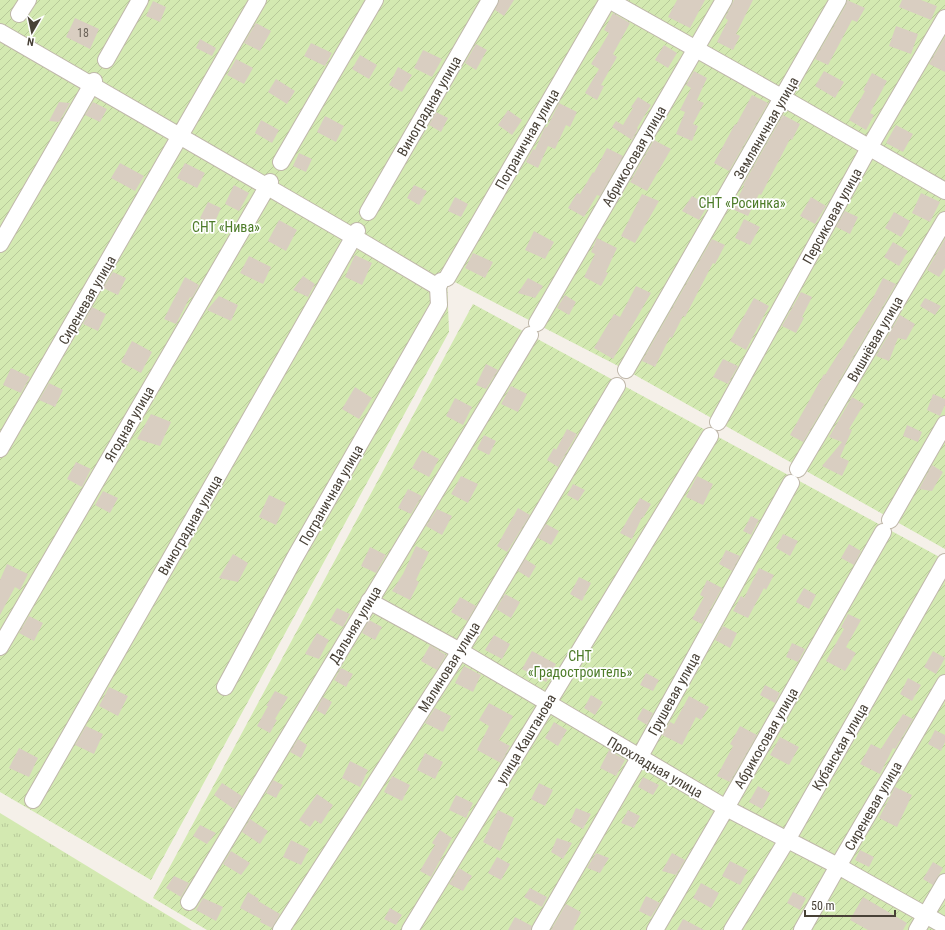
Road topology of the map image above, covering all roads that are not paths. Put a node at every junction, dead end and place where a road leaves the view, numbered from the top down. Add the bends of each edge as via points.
1 (28, 0) edge
2 (140, 0) edge
3 (258, 0) edge
4 (375, 0) edge
5 (490, 0) edge
6 (609, 0) edge
7 (724, 0) edge
8 (838, 0) edge
9 (19, 14) dead end
10 (945, 18) edge
11 (4, 37) edge
12 (696, 49) junction
13 (106, 60) dead end
14 (89, 89) junction
15 (783, 98) junction
16 (176, 143) junction
17 (869, 148) junction
18 (282, 162) dead end
19 (269, 184) junction
20 (945, 191) edge
21 (368, 212) dead end
22 (945, 220) edge
23 (353, 239) junction
24 (0, 244) edge
25 (442, 282) junction
26 (533, 330) joint
27 (630, 365) dead end
28 (614, 392) dead end
29 (720, 419) dead end
30 (945, 424) edge
31 (707, 441) dead end
32 (0, 449) edge
33 (782, 498) joint
34 (945, 562) edge
35 (369, 601) junction
36 (0, 647) edge
37 (460, 651) junction
38 (945, 683) edge
39 (225, 687) dead end
40 (548, 702) junction
41 (639, 758) junction
42 (33, 800) dead end
43 (726, 808) junction
44 (787, 840) junction
45 (838, 866) junction
46 (945, 882) edge
47 (189, 902) dead end
48 (925, 915) junction
49 (945, 926) edge
50 (281, 930) edge
51 (410, 930) edge
52 (540, 930) edge
53 (655, 930) edge
54 (732, 930) edge
55 (802, 930) edge
56 (917, 930) edge

1 - 9 street
2 - 13 street
3 - 16 street, Сиреневая улица
4 - 18 street
5 - 21 street, Виноградная улица
6 - 12 street
6 - 25 street, Пограничная улица
7 - 12 street, Абрикосовая улица
8 - 15 street, Земляничная улица
10 - 17 street, Персиковая улица
11 - 14 street
12 - 15 street
12 - 26 street, Абрикосовая улица
14 - 16 street
14 - 24 street
15 - 17 street
15 - 27 street, Земляничная улица
16 - 19 street
16 - 32 street, Сиреневая улица
17 - 20 street
17 - 29 street, Персиковая улица
19 - 23 street
19 - 36 street, Ягодная улица
22 - 33 street, Вишнёвая улица
23 - 25 street
23 - 42 street, Виноградная улица
25 - 39 street, Пограничная улица via 440,305 294,559
26 - 35 street, Дальняя улица
28 - 37 street, Малиновая улица
30 - 43 street, Абрикосовая улица
31 - 40 street, улица Каштанова
33 - 41 street, Грушевая улица
34 - 44 street, Кубанская улица
35 - 37 street, Прохладная улица
35 - 47 street, Дальняя улица
37 - 40 street, Прохладная улица
37 - 50 street, Малиновая улица
38 - 45 street, Сиреневая улица
40 - 41 street, Прохладная улица
40 - 51 street, улица Каштанова
41 - 43 street, Прохладная улица
41 - 52 street, Грушевая улица
43 - 44 street, Прохладная улица
43 - 53 street, Абрикосовая улица
44 - 45 street, Прохладная улица
44 - 54 street, Кубанская улица
45 - 48 street, Прохладная улица
45 - 55 street, Сиреневая улица
46 - 48 street
48 - 49 street, Прохладная улица
48 - 56 street

